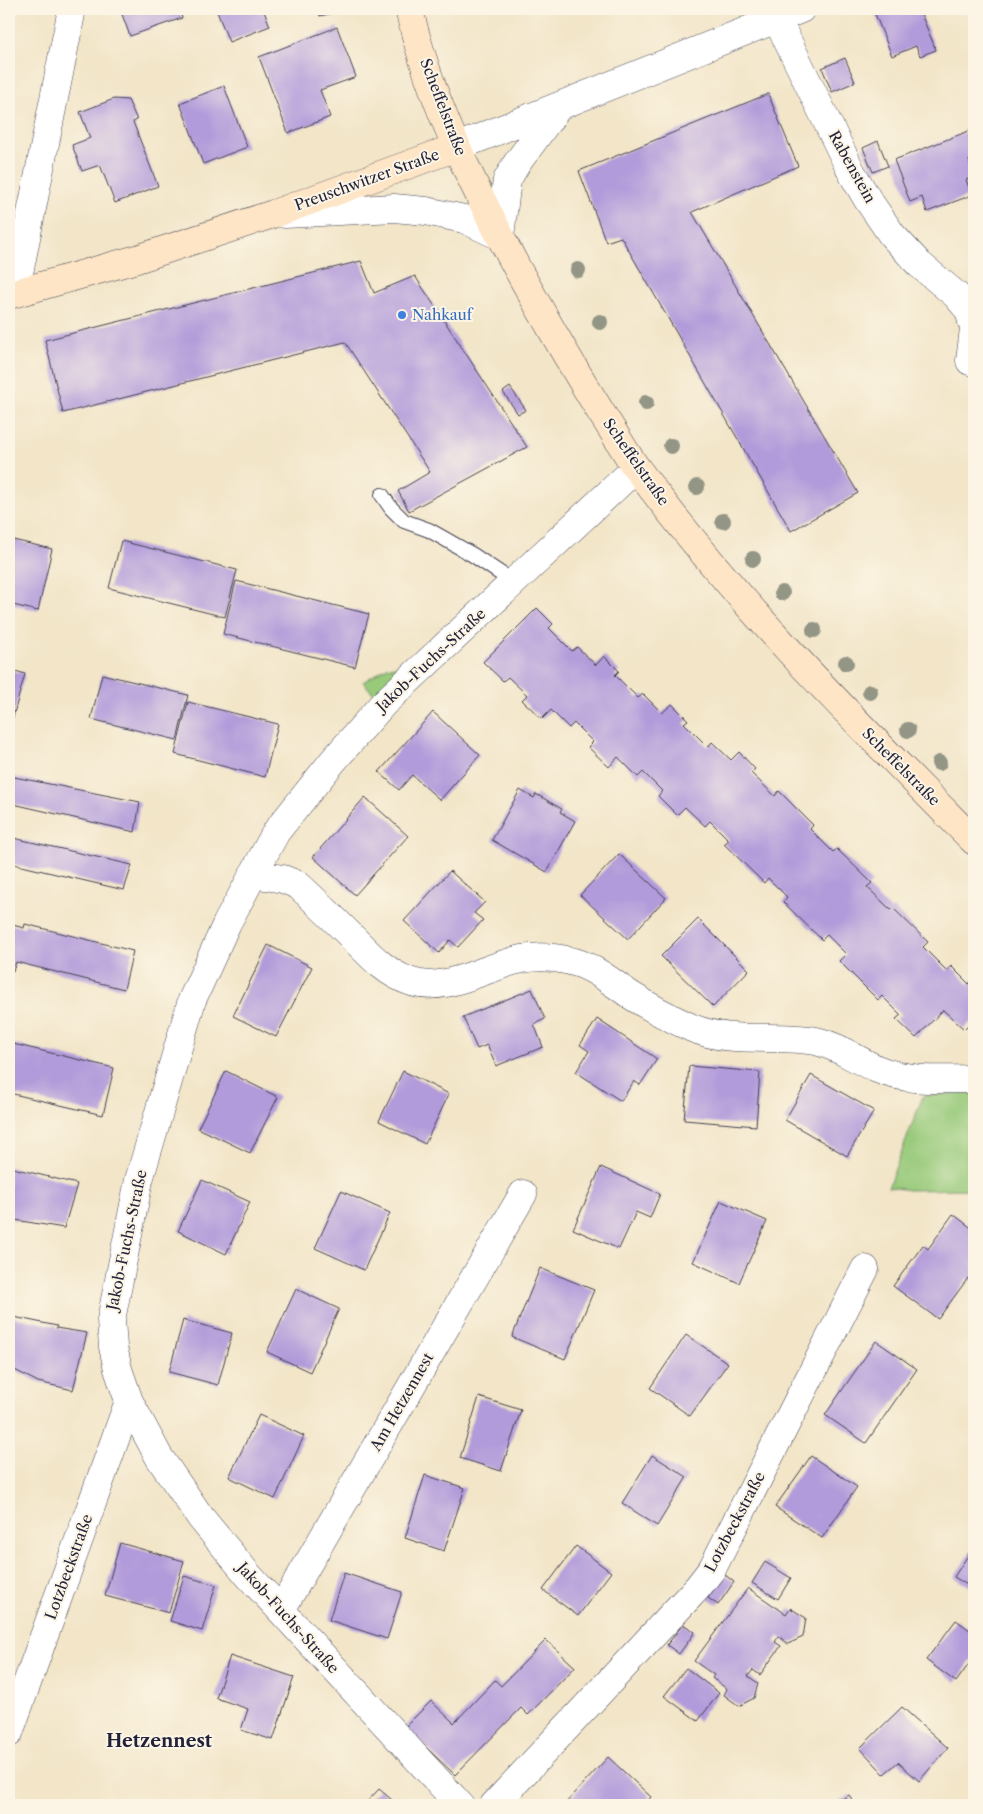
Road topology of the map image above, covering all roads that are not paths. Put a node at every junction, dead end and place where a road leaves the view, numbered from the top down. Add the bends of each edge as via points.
1 (72, 9) edge
2 (409, 9) edge
3 (801, 9) edge
4 (774, 14) edge
5 (559, 106) junction
6 (457, 147) junction
7 (273, 214) junction
8 (500, 236) junction
9 (965, 292) edge
10 (12, 294) edge
11 (970, 361) dead end
12 (636, 468) junction
13 (382, 495) dead end
14 (512, 582) junction
15 (974, 841) edge
16 (253, 874) junction
17 (974, 1080) edge
18 (523, 1194) dead end
19 (865, 1269) dead end
20 (129, 1401) junction
21 (281, 1610) junction
22 (9, 1733) edge
23 (460, 1805) edge
24 (494, 1805) edge

1 - 10 street
2 - 6 main road, Scheffelstraße via 435,94
3 - 4 street, Preuschwitzer Straße
4 - 5 street, Preuschwitzer Straße
4 - 9 street, Rabenstein via 852,173 892,235 913,257
5 - 6 street, Preuschwitzer Straße
5 - 8 street via 507,180
6 - 7 main road, Preuschwitzer Straße
6 - 8 main road, Scheffelstraße
7 - 8 street via 394,208 426,211 464,219
7 - 10 main road, Preuschwitzer Straße
8 - 12 main road, Scheffelstraße via 551,328
9 - 11 street, Rabenstein via 974,329
12 - 14 street, Jakob-Fuchs-Straße
12 - 15 main road, Scheffelstraße via 743,602
13 - 14 lane via 404,521 429,530
14 - 16 street, Jakob-Fuchs-Straße via 383,704 276,832
16 - 17 street via 298,885 382,966 409,982 451,982 521,959 550,957 594,969 633,997 693,1028 710,1033 814,1041 832,1045 877,1069 900,1076
16 - 20 street, Jakob-Fuchs-Straße via 192,1000 139,1180 110,1320 118,1369
18 - 21 street, Am Hetzennest
19 - 24 street, Lotzbeckstraße via 712,1569
20 - 21 street, Jakob-Fuchs-Straße via 159,1457 196,1511
20 - 22 street, Lotzbeckstraße
21 - 23 street, Jakob-Fuchs-Straße

